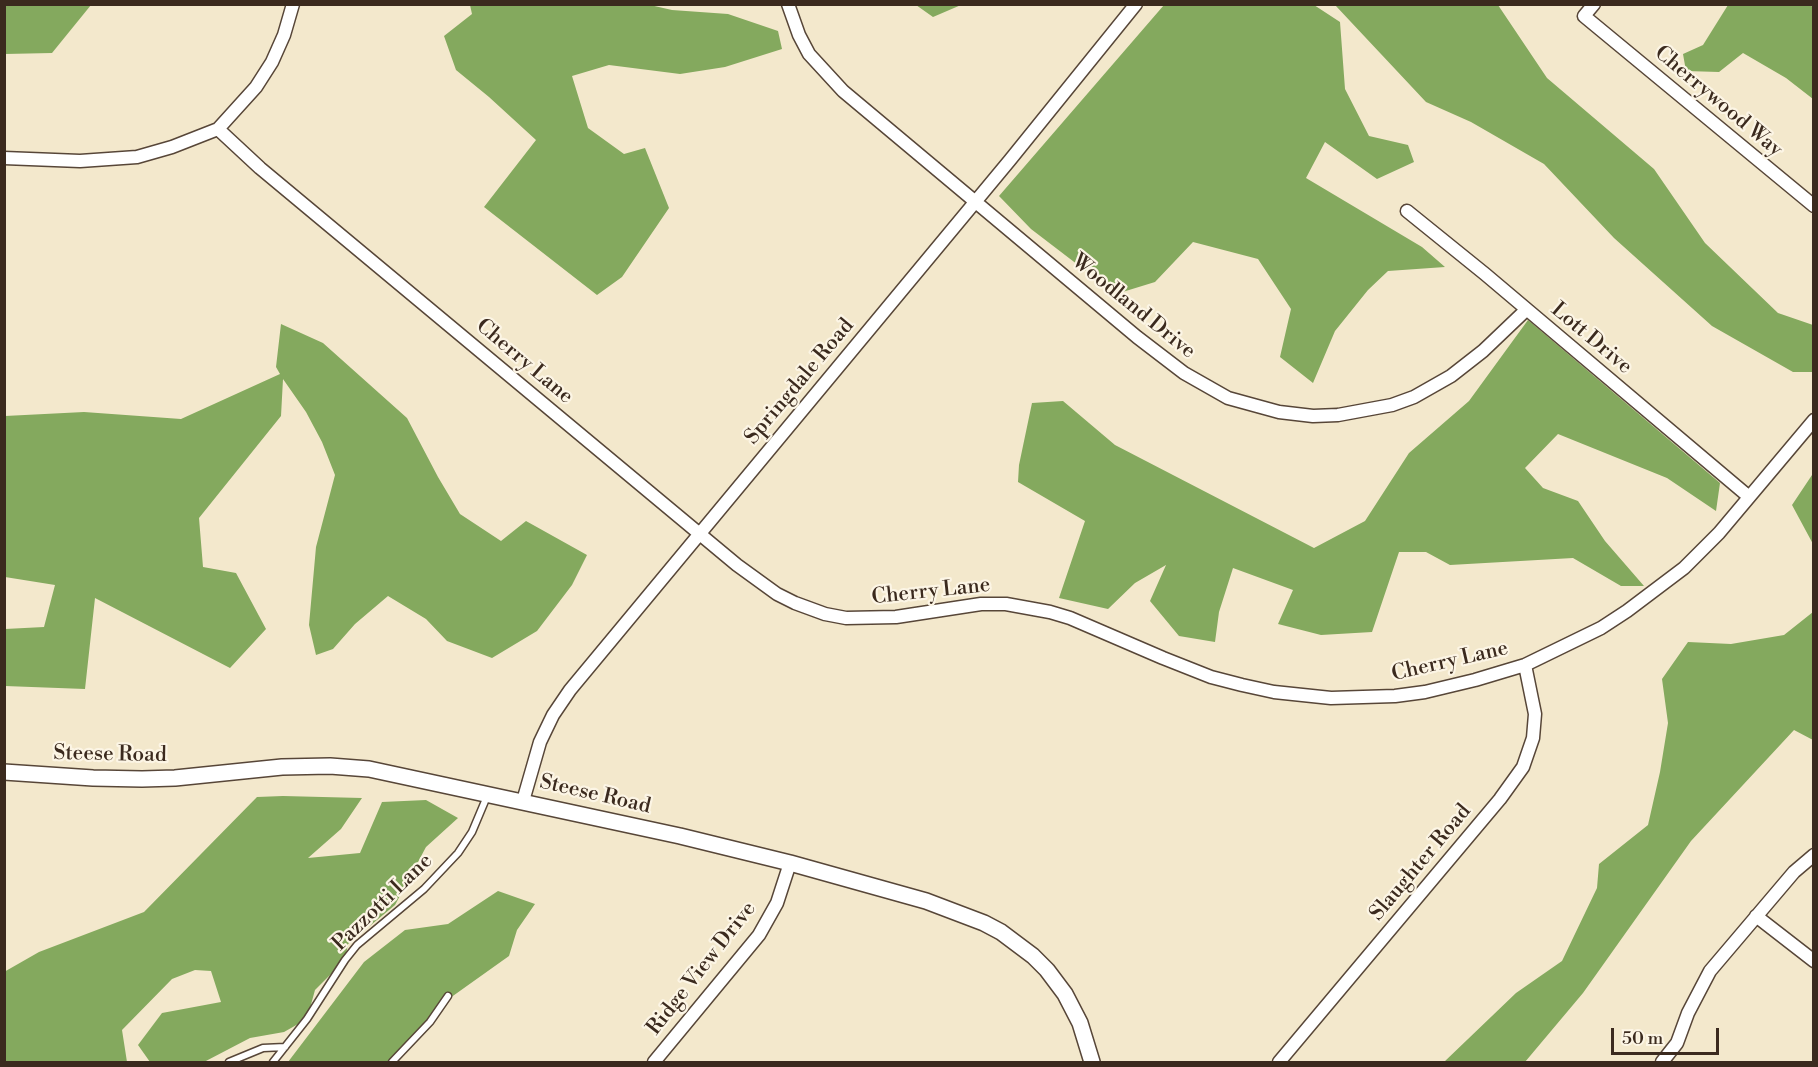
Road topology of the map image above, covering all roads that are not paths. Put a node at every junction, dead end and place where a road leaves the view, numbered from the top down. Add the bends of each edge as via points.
1 (293, 4) edge
2 (788, 4) edge
3 (1136, 4) edge
4 (1594, 4) edge
5 (218, 129) junction
6 (4, 158) edge
7 (974, 202) junction
8 (1814, 206) edge
9 (1407, 212) dead end
10 (1526, 309) junction
11 (1814, 420) edge
12 (1748, 496) junction
13 (698, 535) junction
14 (1525, 664) junction
15 (4, 772) edge
16 (488, 793) junction
17 (523, 801) junction
18 (1814, 855) edge
19 (790, 863) junction
20 (1756, 916) junction
21 (1814, 961) edge
22 (448, 996) dead end
23 (285, 1047) junction
24 (230, 1062) edge
25 (273, 1062) edge
26 (392, 1062) edge
27 (654, 1062) edge
28 (1092, 1062) edge
29 (1279, 1062) edge
30 (1662, 1062) edge

1 - 5 street via 272,62 256,87
2 - 7 street, Woodland Drive via 809,54 822,69
3 - 7 street, Springdale Road
4 - 8 street, Cherrywood Way via 1584,16
5 - 6 street via 137,157
5 - 13 street, Cherry Lane
7 - 10 street, Woodland Drive via 1184,373 1228,398 1279,412 1338,415 1414,397 1467,364
7 - 13 street, Springdale Road
9 - 10 street, Lott Drive
10 - 12 street, Lott Drive
11 - 12 street, Cherry Lane
12 - 14 street, Cherry Lane via 1719,533 1652,593 1601,628
13 - 14 street, Cherry Lane via 777,594 825,614 870,619 981,604 1029,607 1070,618 1211,676 1274,692 1331,698 1395,696 1475,680
13 - 17 street, Springdale Road via 553,715 540,742
14 - 29 street, Slaughter Road via 1535,714 1533,738 1523,767
15 - 16 street, Steese Road via 153,779 330,766 391,773
16 - 17 street, Steese Road
16 - 23 lane, Pazzotti Lane via 472,832 458,853 357,945
17 - 19 street, Steese Road
18 - 20 street
19 - 27 street, Ridge View Drive via 777,903 759,935
19 - 28 street, Steese Road via 926,901 1001,932 1033,956 1065,994 1080,1023
20 - 21 street
20 - 30 street via 1710,971 1677,1043
22 - 26 lane via 430,1022
23 - 24 lane via 263,1048
23 - 25 lane, Pazzotti Lane

